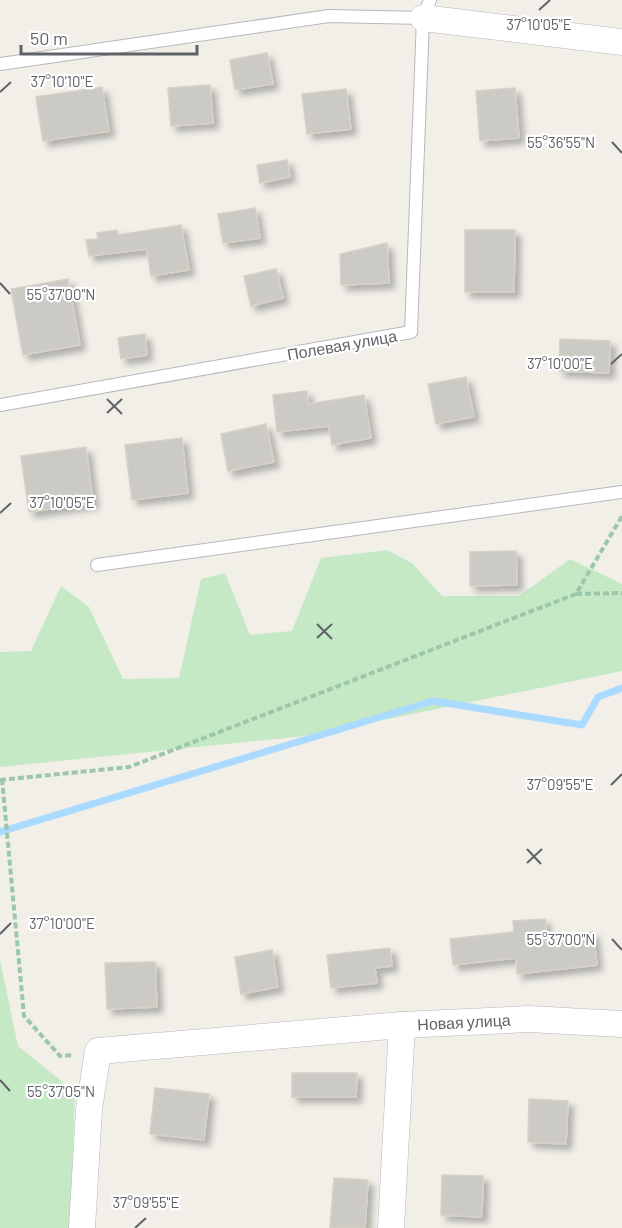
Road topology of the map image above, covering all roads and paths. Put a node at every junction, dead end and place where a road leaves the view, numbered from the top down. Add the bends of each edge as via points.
1 (426, 9) edge
2 (622, 42) edge
3 (0, 64) edge
4 (0, 405) edge
5 (622, 492) edge
6 (622, 516) edge
7 (97, 565) dead end
8 (622, 593) edge
9 (576, 594) junction
10 (1, 779) edge
11 (622, 1024) edge
12 (402, 1025) junction
13 (98, 1051) junction
14 (82, 1228) edge
15 (390, 1228) edge

1 - 2 street
1 - 3 lane via 329,16
1 - 4 lane, Полевая улица via 411,332
5 - 7 lane
6 - 9 path
8 - 9 path
9 - 10 path via 129,767
10 - 13 path via 24,1016 60,1056
11 - 12 street, Новая улица via 529,1019
12 - 13 street
12 - 15 street, Новая улица
13 - 14 street via 89,1109

